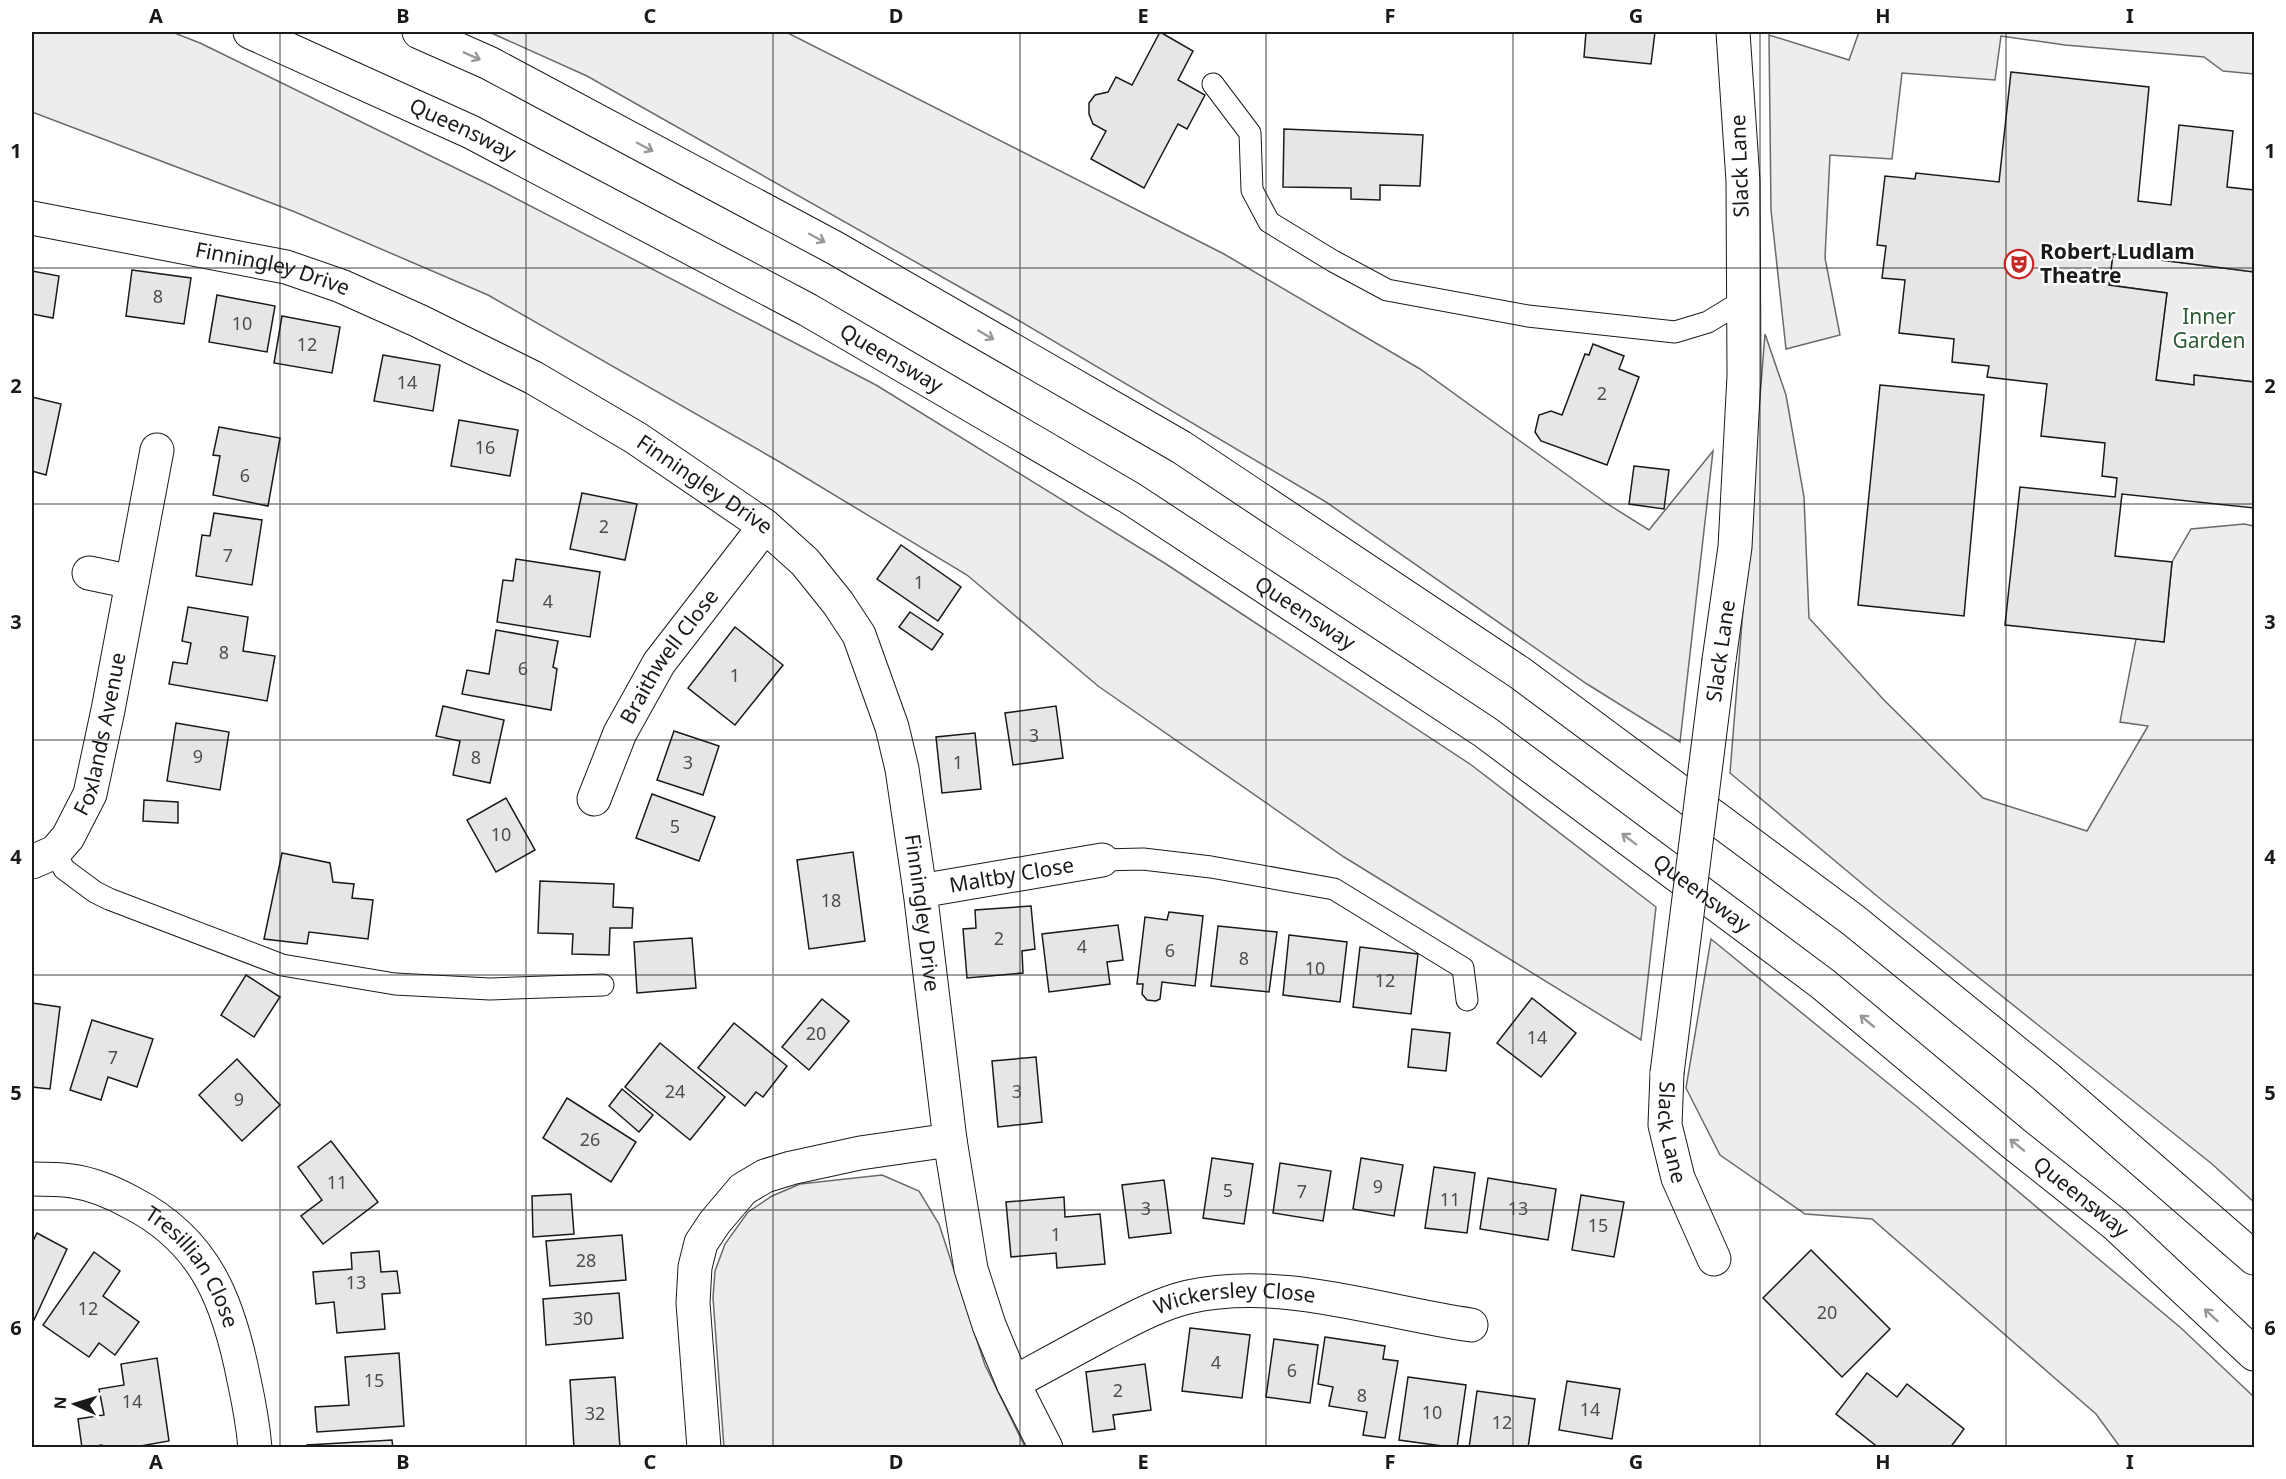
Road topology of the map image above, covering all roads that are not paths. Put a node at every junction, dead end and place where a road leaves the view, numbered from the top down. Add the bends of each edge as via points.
1 (250, 32) edge
2 (419, 32) edge
3 (1733, 32) edge
4 (1213, 84) dead end
5 (32, 218) edge
6 (1744, 300) junction
7 (157, 450) dead end
8 (765, 526) junction
9 (89, 573) dead end
10 (132, 582) junction
11 (594, 799) dead end
12 (43, 857) edge
13 (1102, 860) joint
14 (920, 891) junction
15 (603, 985) dead end
16 (1467, 1000) dead end
17 (950, 1140) junction
18 (32, 1179) edge
19 (2254, 1258) edge
20 (1714, 1259) dead end
21 (1472, 1325) dead end
22 (2254, 1354) edge
23 (1013, 1383) junction
24 (255, 1448) edge
25 (704, 1448) edge
26 (1046, 1448) edge

22 -> 1 main road, Queensway via 2115,1224 1823,984 1446,705 1130,498 808,310 471,132
2 -> 19 main road via 489,63 835,248 1181,447 1510,666 1853,920 2046,1077
3 - 6 main road, Slack Lane via 1743,181
4 - 6 lane via 1251,133 1252,190 1269,222 1387,290 1528,316 1675,332 1708,322
5 - 8 main road, Finningley Drive via 286,267 341,286 534,378 636,438
6 - 20 main road, Slack Lane, bridge via 1735,547 1667,1073 1665,1125 1678,1178
7 - 10 main road, Foxlands Avenue
8 - 11 main road, Braithwell Close via 659,663 620,733
8 - 14 main road, Finningley Drive via 805,562 859,635 897,748
9 - 10 main road
10 - 12 main road, Foxlands Avenue via 90,794 68,837
12 - 15 lane via 109,899 282,965 395,984 490,989
13 - 14 main road, Maltby Close
13 - 16 lane via 1143,859 1210,867 1334,889 1463,968
14 - 17 main road, Finningley Drive
17 - 23 main road, Finningley Drive via 971,1269
17 - 25 main road via 860,1153 765,1176 743,1190 715,1222 701,1243 694,1267
18 - 24 main road, Tresillian Close via 74,1181 114,1193 146,1210 190,1248 213,1278 230,1317
21 - 23 main road, Wickersley Close via 1292,1293 1228,1290 1156,1307
23 - 26 main road, Finningley Drive

